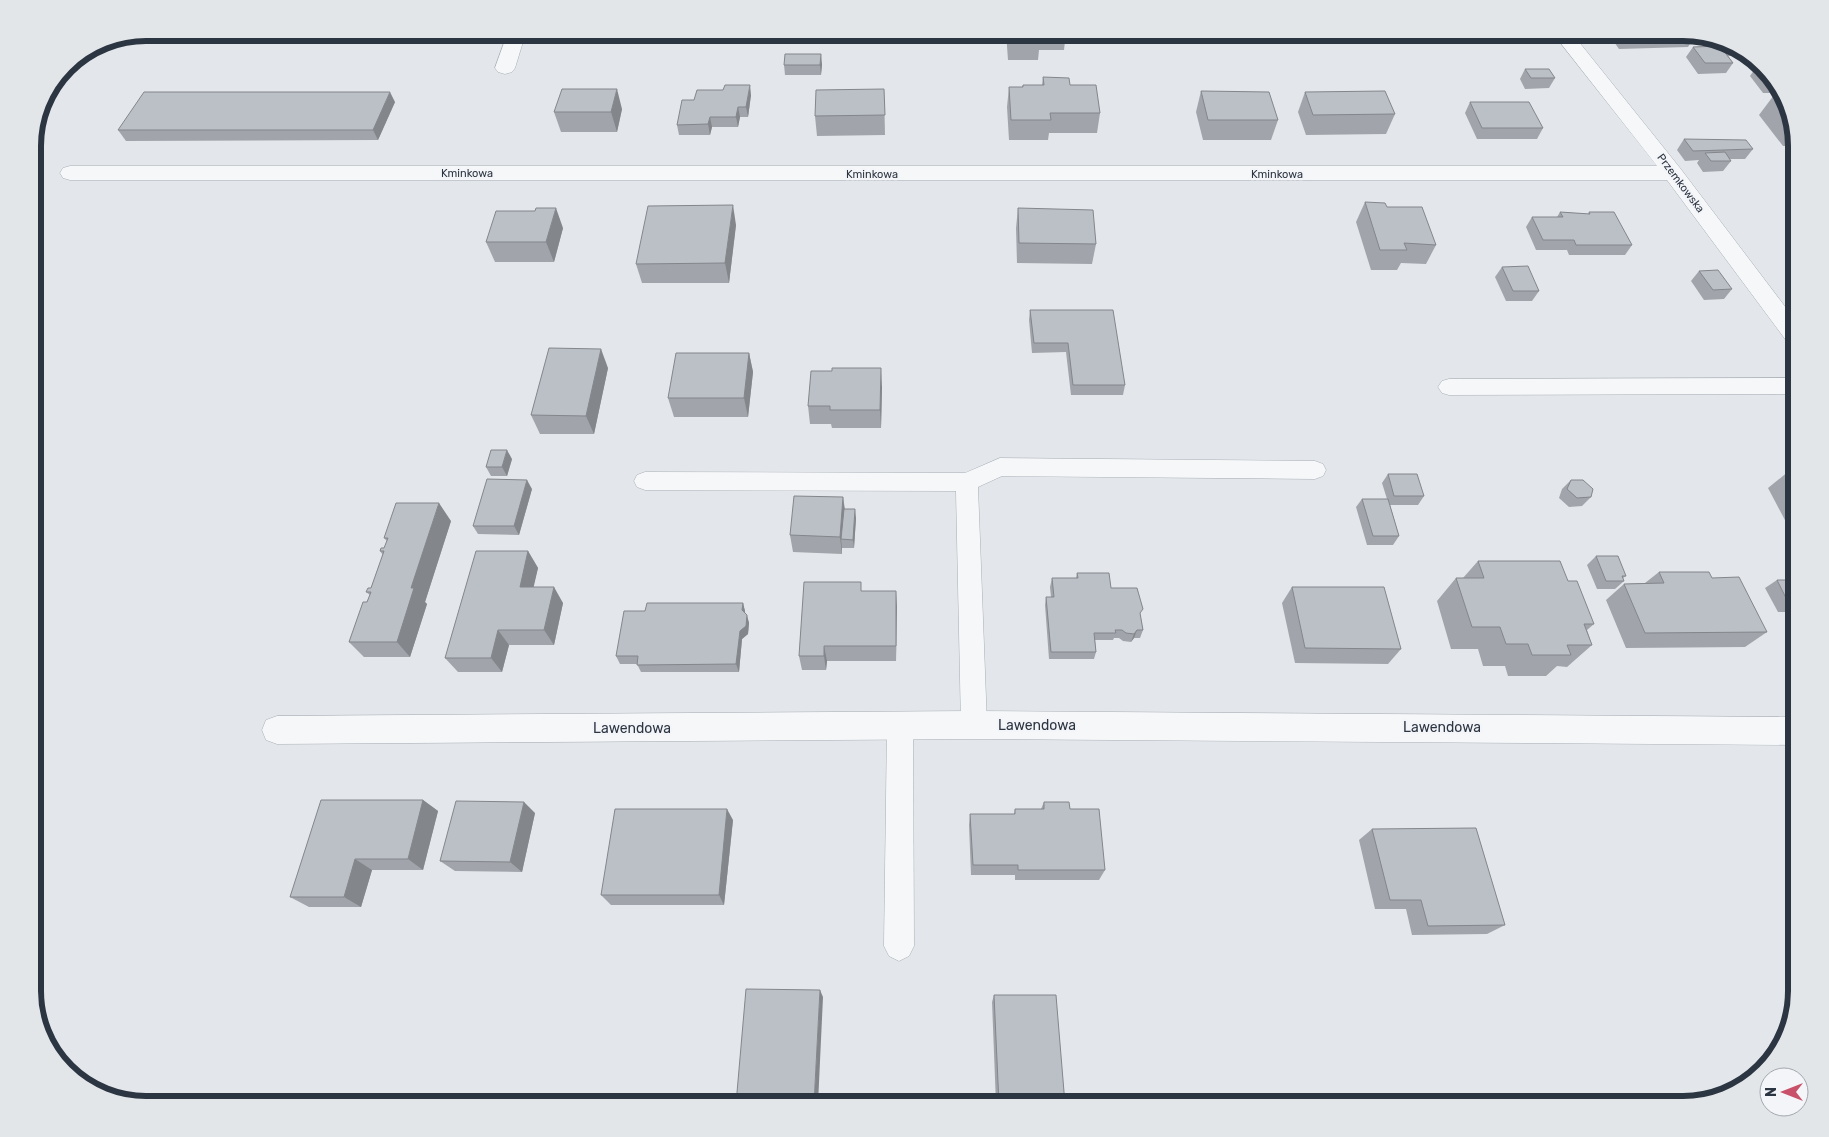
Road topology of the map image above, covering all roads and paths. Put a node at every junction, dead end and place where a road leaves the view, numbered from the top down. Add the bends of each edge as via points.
1 (514, 41) edge
2 (1568, 41) edge
3 (504, 68) dead end
4 (70, 173) dead end
5 (1673, 173) junction
6 (1788, 326) edge
7 (1788, 386) edge
8 (1449, 387) dead end
9 (1315, 470) dead end
10 (645, 480) dead end
11 (967, 482) junction
12 (974, 725) junction
13 (900, 726) junction
14 (277, 730) dead end
15 (1788, 731) edge
16 (899, 946) dead end

1 - 3 street
2 - 5 street, Przemkowska
4 - 5 street, Kminkowa
5 - 6 street, Przemkowska
7 - 8 lane
9 - 11 lane via 1000,467
10 - 11 lane
11 - 12 lane
12 - 13 street, Lawendowa
12 - 15 street, Lawendowa
13 - 14 street, Lawendowa
13 - 16 lane

